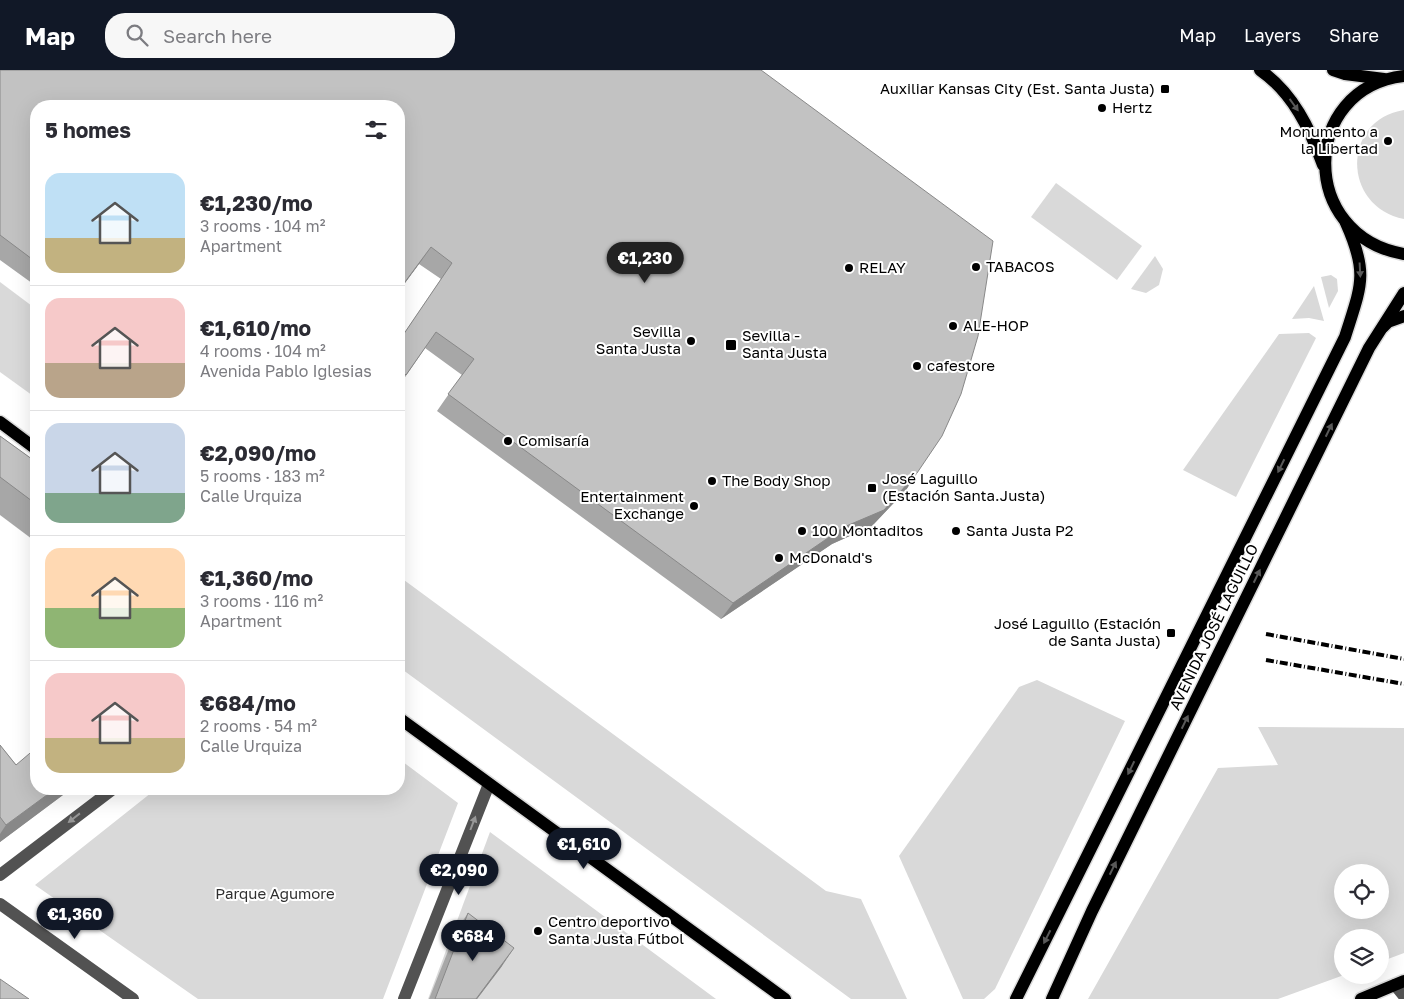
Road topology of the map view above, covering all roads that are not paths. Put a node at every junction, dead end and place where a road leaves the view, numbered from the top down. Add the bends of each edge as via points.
1 (1260, 70) edge
2 (1333, 70) edge
3 (1364, 70) edge
4 (1404, 76) edge
5 (1375, 78) junction
6 (1389, 79) junction
7 (1324, 168) junction
8 (1346, 223) junction
9 (1404, 254) edge
10 (1404, 293) edge
11 (1404, 316) edge
12 (1381, 329) junction
13 (0, 422) edge
14 (30, 444) edge
15 (405, 722) edge
16 (489, 784) junction
17 (104, 795) edge
18 (0, 875) edge
19 (0, 904) edge
20 (1399, 983) edge
21 (1404, 996) edge
22 (133, 999) edge
23 (404, 999) edge
24 (785, 999) edge
25 (1016, 999) edge
26 (1052, 999) edge
27 (1361, 999) edge

1 -> 7 main road via 1290,99 1300,114
2 - 5 main road
3 - 5 street
4 - 6 main road
5 - 6 main road
6 - 7 main road via 1358,94 1345,107 1327,145
7 - 8 main road via 1332,201
8 - 9 main road via 1369,243
8 -> 25 main road, AVENIDA JOSÉ LAGUILLO via 1357,248 1361,281 1341,344
10 - 12 main road, AVENIDA JOSÉ LAGUILLO
11 - 12 main road via 1388,322
26 -> 12 main road, AVENIDA JOSÉ LAGUILLO via 1092,911
13 - 14 main road
15 - 16 main road
23 -> 16 street
16 - 24 main road
17 -> 18 street
19 - 22 street
20 - 21 street
20 - 27 main road

